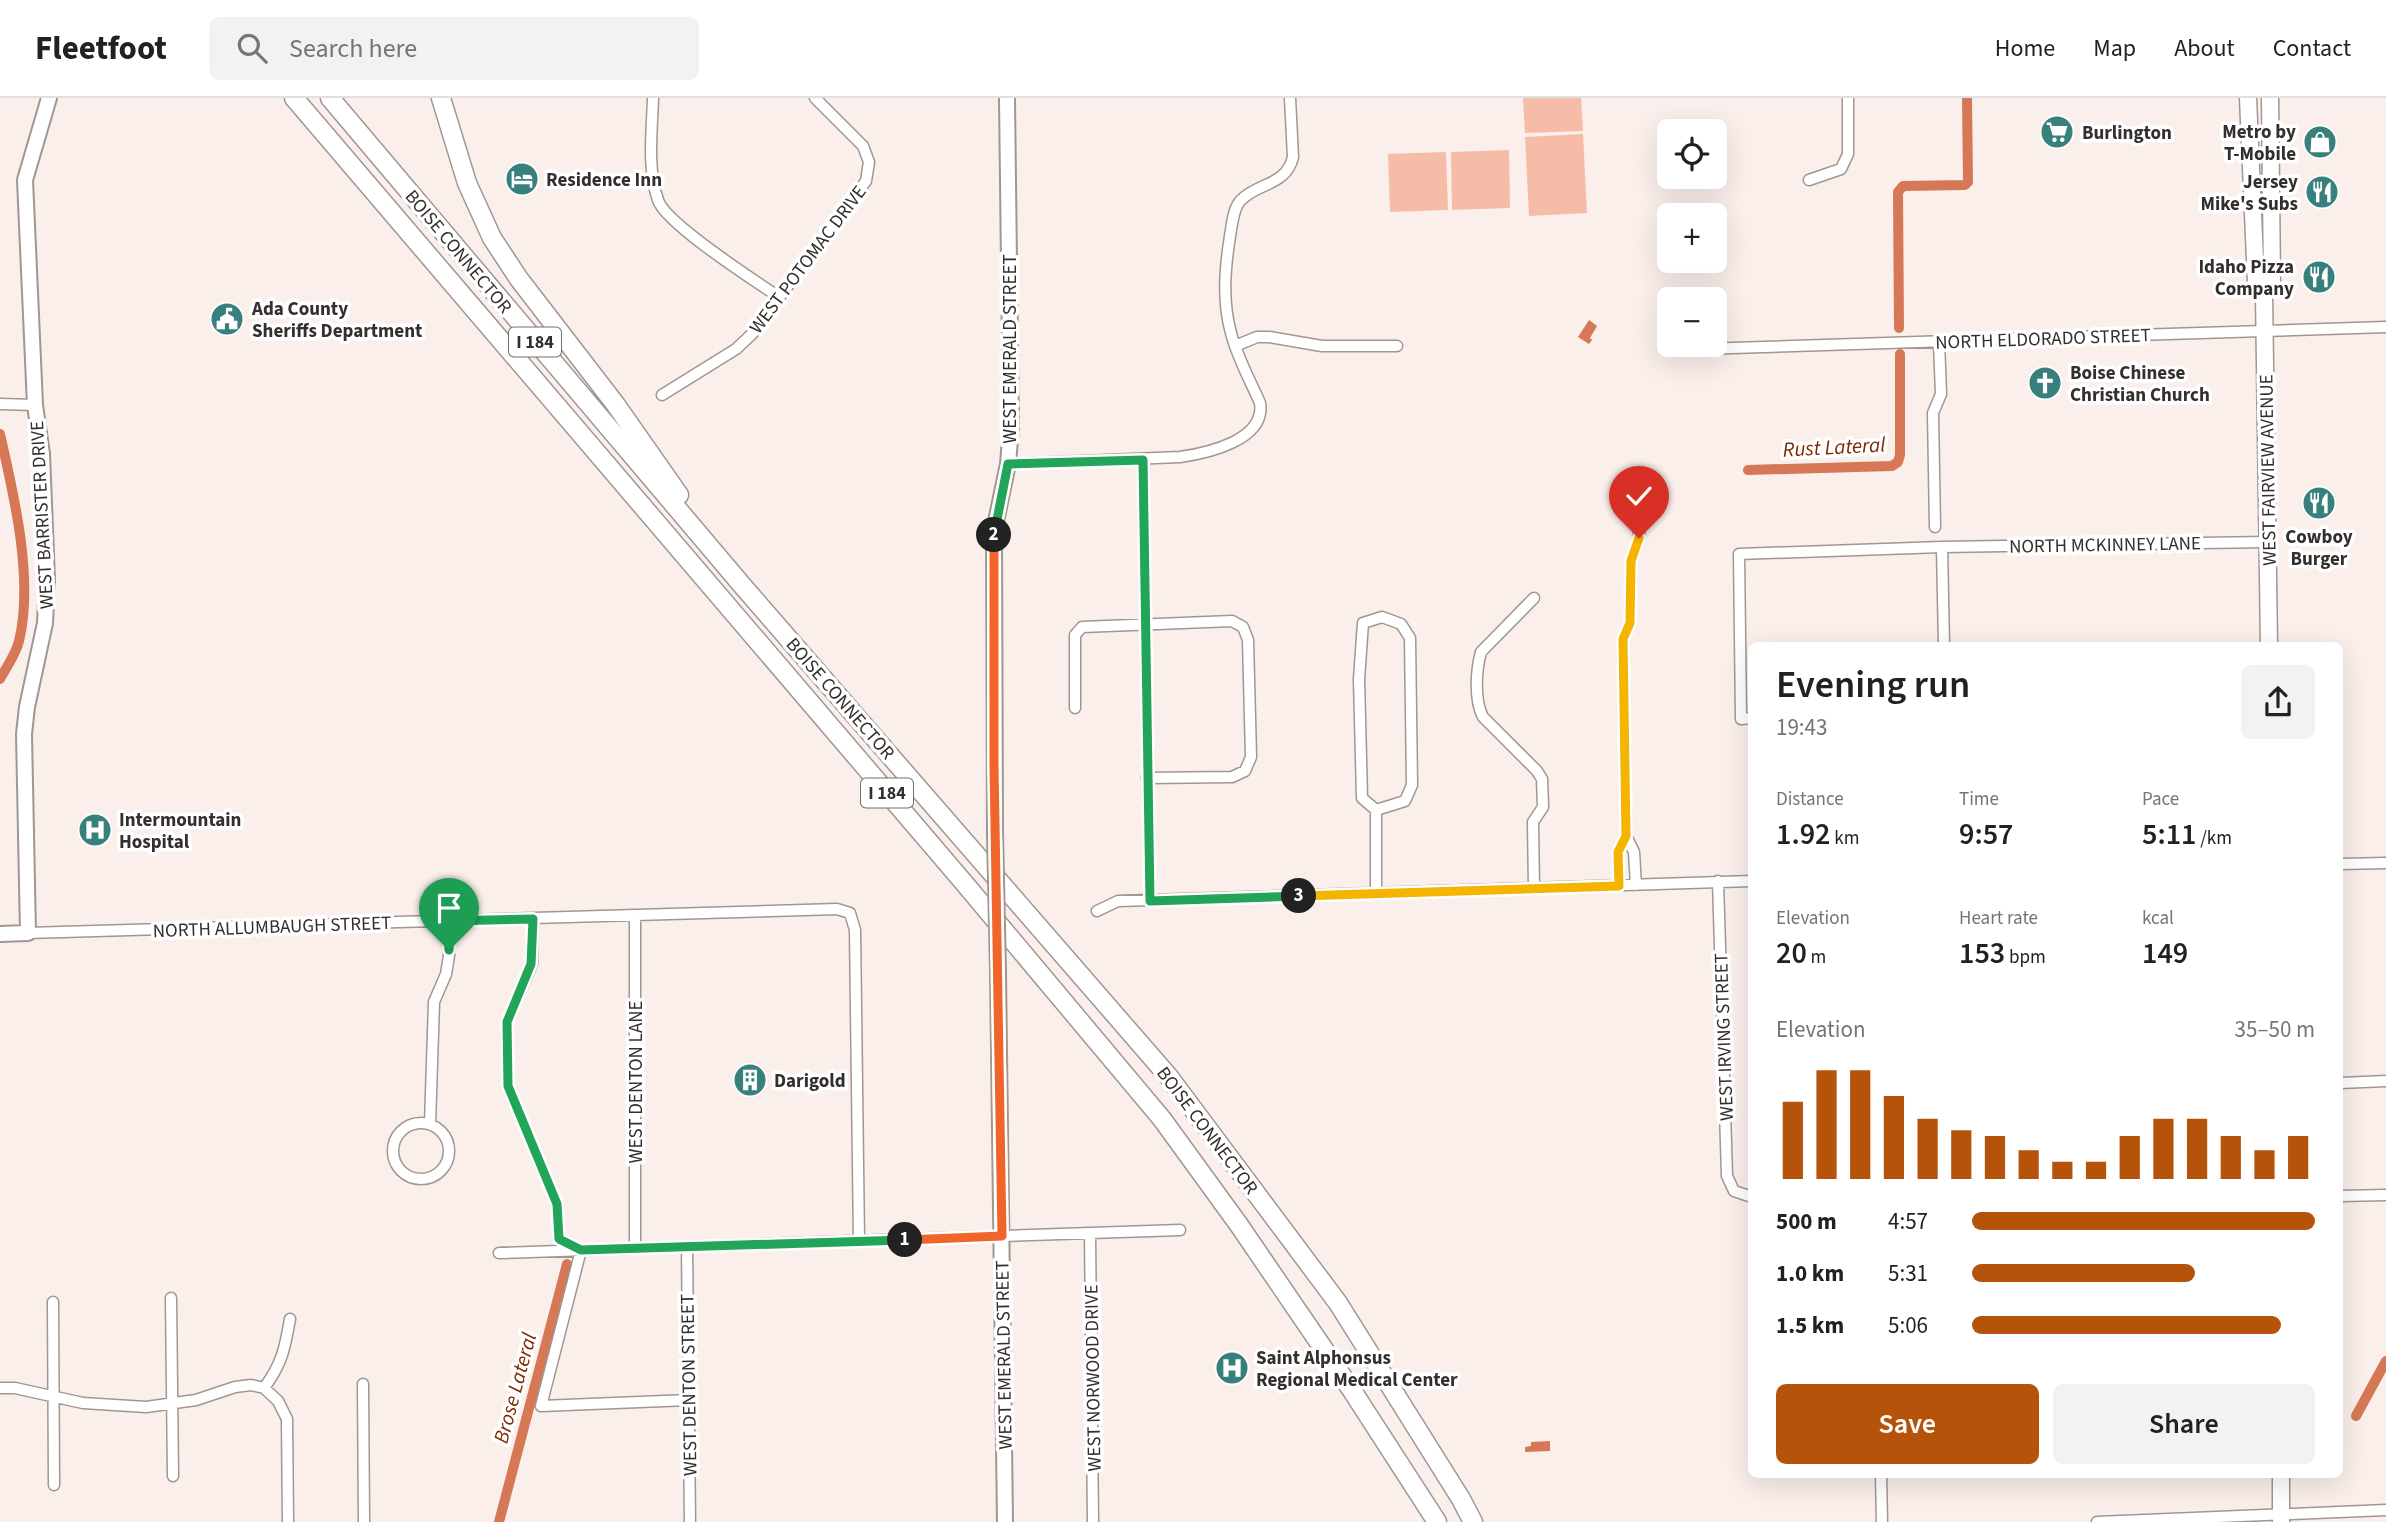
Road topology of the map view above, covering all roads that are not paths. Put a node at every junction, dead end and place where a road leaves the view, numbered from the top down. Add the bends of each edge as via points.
1 (49, 98) edge
2 (294, 98) edge
3 (330, 98) edge
4 (440, 98) edge
5 (653, 98) edge
6 (816, 98) edge
7 (1007, 98) edge
8 (1290, 98) edge
9 (1848, 98) edge
10 (2248, 98) edge
11 (2270, 98) edge
12 (1810, 180) dead end
13 (2264, 294) junction
14 (779, 298) junction
15 (2386, 327) edge
16 (2265, 330) junction
17 (1939, 342) junction
18 (1236, 346) junction
19 (1397, 346) dead end
20 (1727, 348) edge
21 (662, 395) dead end
22 (3, 404) edge
23 (35, 405) junction
24 (1143, 460) junction
25 (1008, 464) junction
26 (1639, 484) dead end
27 (1935, 527) dead end
28 (2268, 542) junction
29 (1942, 547) junction
30 (741, 584) junction
31 (1534, 598) dead end
32 (1145, 625) junction
33 (1944, 642) edge
34 (2269, 642) edge
35 (1075, 708) dead end
36 (1748, 718) edge
37 (1147, 778) junction
38 (1376, 810) junction
39 (1626, 836) junction
40 (2386, 863) edge
41 (2343, 864) edge
42 (1718, 881) junction
43 (1748, 881) edge
44 (1619, 886) junction
45 (1636, 886) junction
46 (1534, 889) junction
47 (1376, 894) junction
48 (1150, 901) junction
49 (1097, 911) dead end
50 (635, 915) junction
51 (533, 919) junction
52 (449, 921) junction
53 (28, 933) junction
54 (0, 934) edge
55 (2386, 1081) edge
56 (2343, 1083) edge
57 (430, 1125) junction
58 (2386, 1195) edge
59 (1748, 1196) edge
60 (2343, 1196) edge
61 (1180, 1230) dead end
62 (1090, 1234) junction
63 (1002, 1236) junction
64 (859, 1241) junction
65 (687, 1247) junction
66 (635, 1248) junction
67 (581, 1250) junction
68 (499, 1253) dead end
69 (171, 1298) dead end
70 (53, 1302) dead end
71 (290, 1319) dead end
72 (363, 1384) dead end
73 (0, 1388) edge
74 (264, 1388) junction
75 (53, 1396) junction
76 (688, 1400) junction
77 (172, 1404) junction
78 (173, 1476) dead end
79 (1881, 1478) edge
80 (2281, 1478) edge
81 (54, 1485) dead end
82 (2386, 1510) edge
83 (2281, 1518) edge
84 (288, 1522) edge
85 (364, 1522) edge
86 (690, 1522) edge
87 (1005, 1522) edge
88 (1093, 1522) edge
89 (1437, 1522) edge
90 (1473, 1522) edge
91 (1882, 1522) edge
92 (2097, 1522) edge

1 - 23 main road, WEST BARRISTER DRIVE via 25,180
2 - 89 highway, BOISE CONNECTOR / I 184 via 1162,1119 1353,1392
3 - 30 highway, BOISE CONNECTOR / I 184
4 - 30 highway via 467,183 492,238
5 - 14 street via 652,174 658,203 678,225
6 - 14 street, WEST POTOMAC DRIVE via 863,146 869,162 866,181
7 - 25 main road, WEST EMERALD STREET via 1012,400
8 - 18 street via 1290,166 1285,175 1240,201 1233,218 1224,281
9 - 12 street via 1848,154 1841,169
10 - 13 main road, WEST FAIRVIEW AVENUE via 2256,283
11 - 13 main road, WEST FAIRVIEW AVENUE via 2272,281
13 - 16 main road, WEST FAIRVIEW AVENUE
14 - 21 street, WEST POTOMAC DRIVE via 736,349
15 - 16 street, NORTH ELDORADO STREET
16 - 17 street, NORTH ELDORADO STREET
16 - 28 main road, WEST FAIRVIEW AVENUE
17 - 20 street, NORTH ELDORADO STREET
17 - 27 street
18 - 19 street via 1257,337 1322,346
18 - 24 street via 1260,403 1260,418 1252,429 1200,454
22 - 23 street
23 - 53 main road, WEST BARRISTER DRIVE via 42,454 47,579 45,623 24,734
24 - 25 street
24 - 32 street
25 - 63 main road, WEST EMERALD STREET, bridge via 994,531
26 - 39 street via 1639,538 1631,561 1630,623 1623,639
28 - 29 street, NORTH MCKINNEY LANE
28 - 34 main road, WEST FAIRVIEW AVENUE
29 - 33 street
29 - 36 street, NORTH MCKINNEY LANE via 1739,554 1741,719
30 - 90 highway, BOISE CONNECTOR / I 184 via 1169,1077 1338,1303
31 - 46 street via 1481,652 1478,709 1542,779 1543,807 1534,822
32 - 35 street via 1082,627 1075,635
32 - 37 street
32 - 37 street via 1232,621 1243,627 1248,640 1251,757 1245,771 1232,776
37 - 48 street
38 - 38 street via 1362,798 1359,679 1363,623 1382,617 1401,624 1410,638 1412,785 1405,801
38 - 47 street
39 - 44 street via 1618,852
39 - 45 street via 1634,852
40 - 41 street
42 - 43 street
42 - 45 street
42 - 59 street, WEST IRVING STREET via 1727,1175 1734,1191
44 - 45 street
44 - 46 street
46 - 47 street
47 - 48 street
48 - 49 street via 1118,901
50 - 51 street, NORTH ALLUMBAUGH STREET
50 - 64 street, NORTH ALLUMBAUGH STREET via 837,909 850,913 855,930
50 - 66 street, WEST DENTON LANE
51 - 52 street, NORTH ALLUMBAUGH STREET
51 - 67 street via 531,964 507,1022 508,1086 557,1204 559,1239
52 - 53 street, NORTH ALLUMBAUGH STREET
52 - 57 street via 446,974 434,1002
53 - 54 main road, NORTH ALLUMBAUGH STREET
55 - 56 street
57 - 57 street via 412,1124 394,1143 395,1162 415,1179 433,1177 449,1154 445,1136
58 - 60 street
61 - 62 street
62 - 63 street
62 - 88 street, WEST NORWOOD DRIVE
63 - 64 street
63 - 87 main road, WEST EMERALD STREET
64 - 65 street
65 - 66 street
65 - 76 street, WEST DENTON STREET
66 - 67 street
67 - 68 street
67 - 76 street via 541,1406
69 - 77 street
70 - 75 street
71 - 74 street via 284,1353
72 - 85 street
73 - 75 street
74 - 77 street via 235,1387
74 - 84 street via 287,1419
75 - 77 street via 114,1406
75 - 81 street
76 - 86 street, WEST DENTON STREET
77 - 78 street
79 - 91 street
80 - 83 main road
82 - 83 street
83 - 92 street

